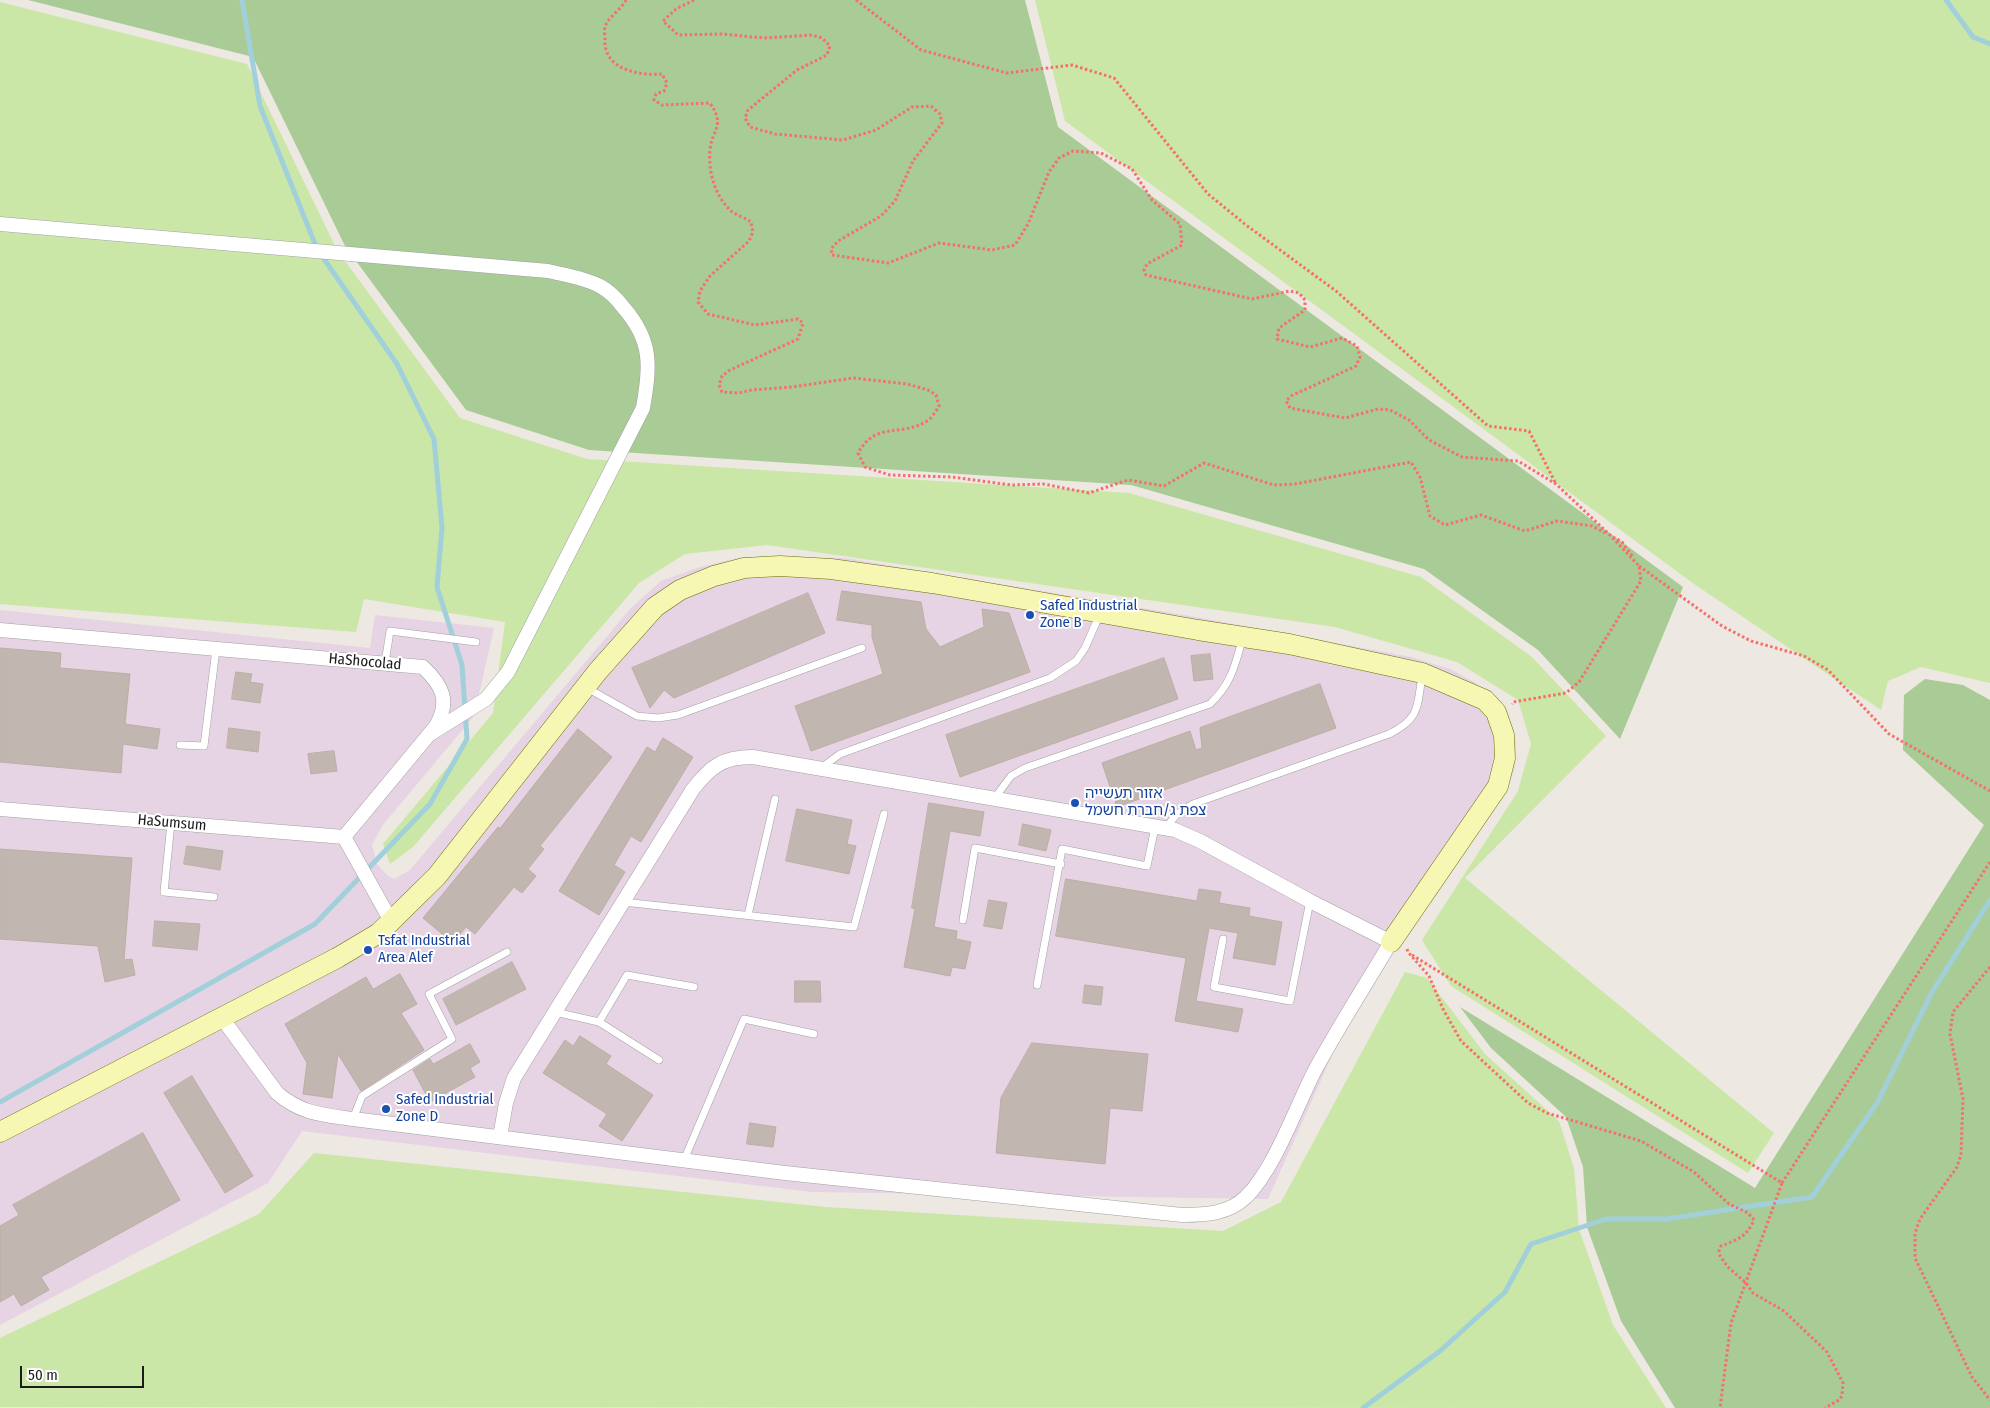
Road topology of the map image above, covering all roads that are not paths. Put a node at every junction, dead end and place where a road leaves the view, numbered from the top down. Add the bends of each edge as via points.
1 (0, 224) edge
2 (1100, 613) junction
3 (0, 630) edge
4 (1243, 637) junction
5 (476, 642) dead end
6 (862, 648) dead end
7 (216, 649) junction
8 (385, 663) junction
9 (1422, 673) junction
10 (585, 687) junction
11 (430, 734) junction
12 (180, 745) dead end
13 (820, 768) junction
14 (775, 799) dead end
15 (994, 799) junction
16 (0, 809) edge
17 (884, 814) dead end
18 (171, 823) junction
19 (1160, 828) junction
20 (344, 837) junction
21 (1061, 864) junction
22 (214, 897) dead end
23 (623, 902) junction
24 (1310, 902) junction
25 (748, 915) junction
26 (963, 920) dead end
27 (391, 921) junction
28 (1223, 939) dead end
29 (1402, 945) junction
30 (507, 952) dead end
31 (1037, 985) dead end
32 (694, 986) dead end
33 (555, 1012) junction
34 (222, 1018) junction
35 (600, 1022) junction
36 (814, 1034) dead end
37 (658, 1060) dead end
38 (353, 1118) junction
39 (0, 1132) edge
40 (500, 1137) junction
41 (684, 1160) junction

1 - 11 street via 548,270 601,286 634,319 646,341 649,373 643,408 508,672 486,699
2 - 4 street
2 - 10 street via 831,569 744,568 680,590 655,607
2 - 13 lane via 1076,661 1050,678 840,754
3 - 7 street, HaShocolad
4 - 9 street
4 - 15 lane via 1232,675 1210,704 1025,768 1010,776
5 - 8 lane via 390,631
6 - 10 lane via 678,714 658,718 637,716
7 - 8 street, HaShocolad
7 - 12 lane via 204,746
8 - 11 street, HaShocolad via 423,668 441,689 444,702 442,716
9 - 19 lane via 1414,716 1404,727 1193,804
9 - 29 street via 1484,700 1496,712 1504,736 1505,758 1498,786
10 - 27 street via 437,876
11 - 20 street, HaShocolad
13 - 15 street
13 - 23 street via 753,756 735,757 707,771
14 - 25 lane
15 - 19 street
16 - 18 street, HaSumsum
17 - 25 lane via 854,926
18 - 20 street, HaSumsum
18 - 22 lane via 164,892
19 - 21 lane via 1147,866 1062,850
19 - 24 street via 1175,830 1200,841
20 - 27 street
21 - 26 lane via 975,848
21 - 31 lane
23 - 25 lane
23 - 33 street
24 - 28 lane via 1290,1001 1214,987
24 - 29 street
27 - 34 street via 378,933 337,958
29 - 41 street via 1315,1071 1266,1169 1246,1196 1229,1209 1208,1215 1182,1215
30 - 38 lane via 429,994 452,1038 362,1096
32 - 35 lane via 627,976
33 - 35 lane
33 - 40 street via 514,1078
34 - 38 street via 277,1093 288,1102 301,1110
34 - 39 street
35 - 37 lane
36 - 41 lane via 744,1019
38 - 40 street
40 - 41 street

